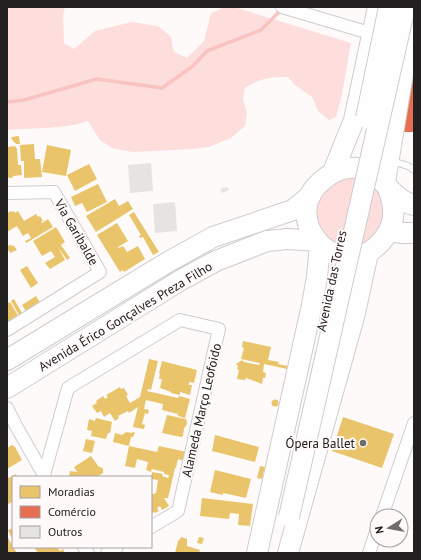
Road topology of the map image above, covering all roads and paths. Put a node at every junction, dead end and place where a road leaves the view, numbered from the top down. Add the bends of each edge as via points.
1 (282, 7) edge
2 (378, 7) edge
3 (389, 7) edge
4 (405, 7) edge
5 (414, 18) edge
6 (373, 34) junction
7 (409, 67) edge
8 (388, 160) junction
9 (414, 170) edge
10 (328, 176) junction
11 (385, 182) junction
12 (7, 193) edge
13 (310, 195) junction
14 (414, 204) edge
15 (414, 233) edge
16 (318, 243) junction
17 (378, 243) junction
18 (7, 330) edge
19 (7, 360) edge
20 (7, 388) edge
21 (7, 408) edge
22 (414, 423) edge
23 (11, 426) edge
24 (45, 476) edge
25 (385, 508) edge
26 (285, 516) junction
27 (152, 526) edge
28 (258, 553) edge
29 (267, 553) edge
30 (283, 553) edge
31 (288, 553) edge

1 - 6 street
2 - 6 main road
3 - 26 main road, Avenida das Torres, bridge
4 - 26 main road, Avenida das Torres, bridge
5 - 7 main road
6 - 10 main road via 354,120
7 - 8 main road
8 - 9 lane
8 - 11 main road
10 - 11 main road via 344,169 355,168 371,173
10 - 13 main road via 317,184
11 - 14 main road via 399,198
11 - 17 main road via 393,205 393,217
12 - 18 street, Via Garibalde via 54,192 100,272
13 - 16 main road via 307,222
13 - 19 main road, Avenida Érico Gonçalves Preza Filho via 293,210 213,237
15 - 17 main road, Avenida Érico Gonçalves Preza Filho via 401,233
16 - 17 main road, Avenida Érico Gonçalves Preza Filho via 343,258 356,258
16 - 20 main road, Avenida Érico Gonçalves Preza Filho via 288,239 267,241 216,261
16 - 28 main road via 318,277
17 - 31 main road via 355,313
21 - 23 street
22 - 25 street
23 - 24 street
24 - 27 street, Alameda Março Leofoido via 68,388 180,320 219,329 178,511
26 - 29 main road, Avenida das Torres
26 - 30 main road, Avenida das Torres

